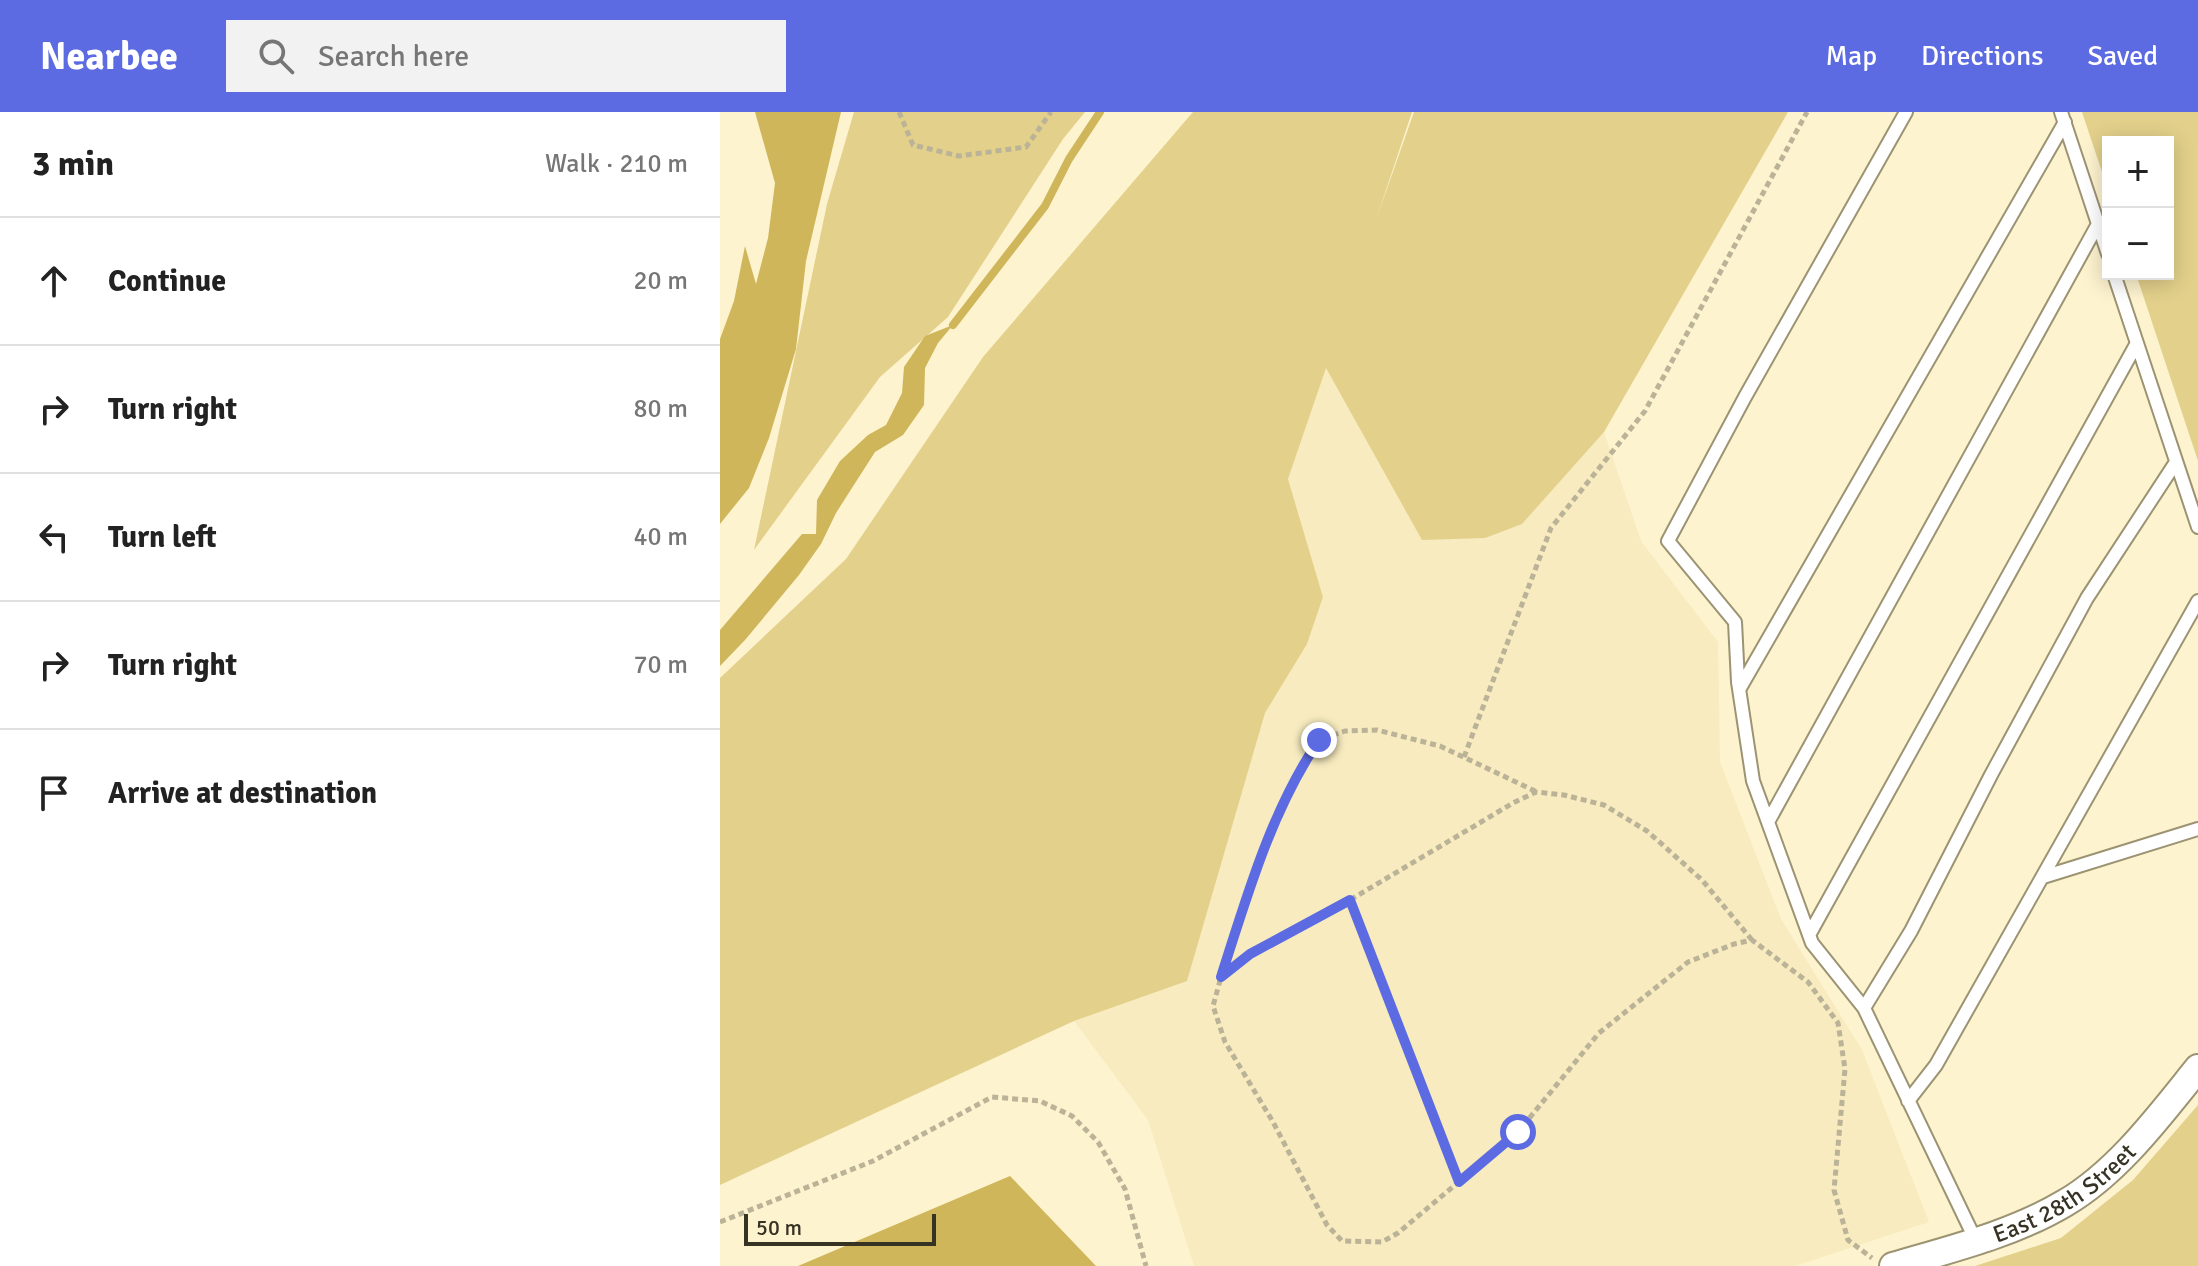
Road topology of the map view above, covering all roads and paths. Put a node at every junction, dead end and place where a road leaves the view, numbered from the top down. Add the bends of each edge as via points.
1 (899, 112) edge
2 (1051, 112) edge
3 (1807, 112) edge
4 (1906, 112) edge
5 (2063, 117) edge
6 (2098, 224) junction
7 (2102, 236) edge
8 (2116, 280) edge
9 (2137, 343) junction
10 (2176, 462) junction
11 (2198, 527) edge
12 (2198, 601) edge
13 (1739, 688) junction
14 (1464, 757) junction
15 (1536, 792) junction
16 (1768, 822) junction
17 (2198, 829) edge
18 (2043, 877) junction
19 (1350, 900) junction
20 (1809, 935) junction
21 (1752, 940) junction
22 (1221, 977) junction
23 (1864, 1008) junction
24 (2198, 1068) edge
25 (1908, 1101) junction
26 (1459, 1182) junction
27 (720, 1222) edge
28 (1976, 1241) junction
29 (1146, 1266) edge
30 (1882, 1266) edge
31 (1893, 1266) edge

1 - 2 path via 913,145 959,156 1026,147
3 - 14 path via 1645,411 1551,528
4 - 13 lane via 1668,541 1735,622
5 - 6 lane
5 - 13 lane
6 - 7 lane
6 - 16 lane
8 - 9 lane
9 - 10 lane
9 - 20 lane
10 - 11 lane
10 - 23 lane via 2087,598 1911,931
12 - 18 lane
13 - 16 lane via 1753,781
14 - 15 path
14 - 22 path via 1377,730 1345,731 1319,740 1300,768 1261,854
15 - 19 path
15 - 21 path via 1604,805 1647,831 1702,880
16 - 20 lane
17 - 18 lane
18 - 25 lane via 1936,1065
19 - 22 path via 1250,954
19 - 26 path
20 - 23 lane
21 - 26 path via 1688,962 1599,1033 1518,1132
21 - 30 path via 1808,982 1838,1023 1845,1069 1834,1190 1848,1240
22 - 26 path via 1213,1006 1225,1042 1327,1225 1342,1241 1382,1242
23 - 25 lane
24 - 28 street, East 28th Street via 2120,1159 2068,1201
25 - 28 lane
27 - 29 path via 873,1161 992,1097 1040,1101 1072,1116 1098,1142 1125,1189
28 - 31 street, East 28th Street

